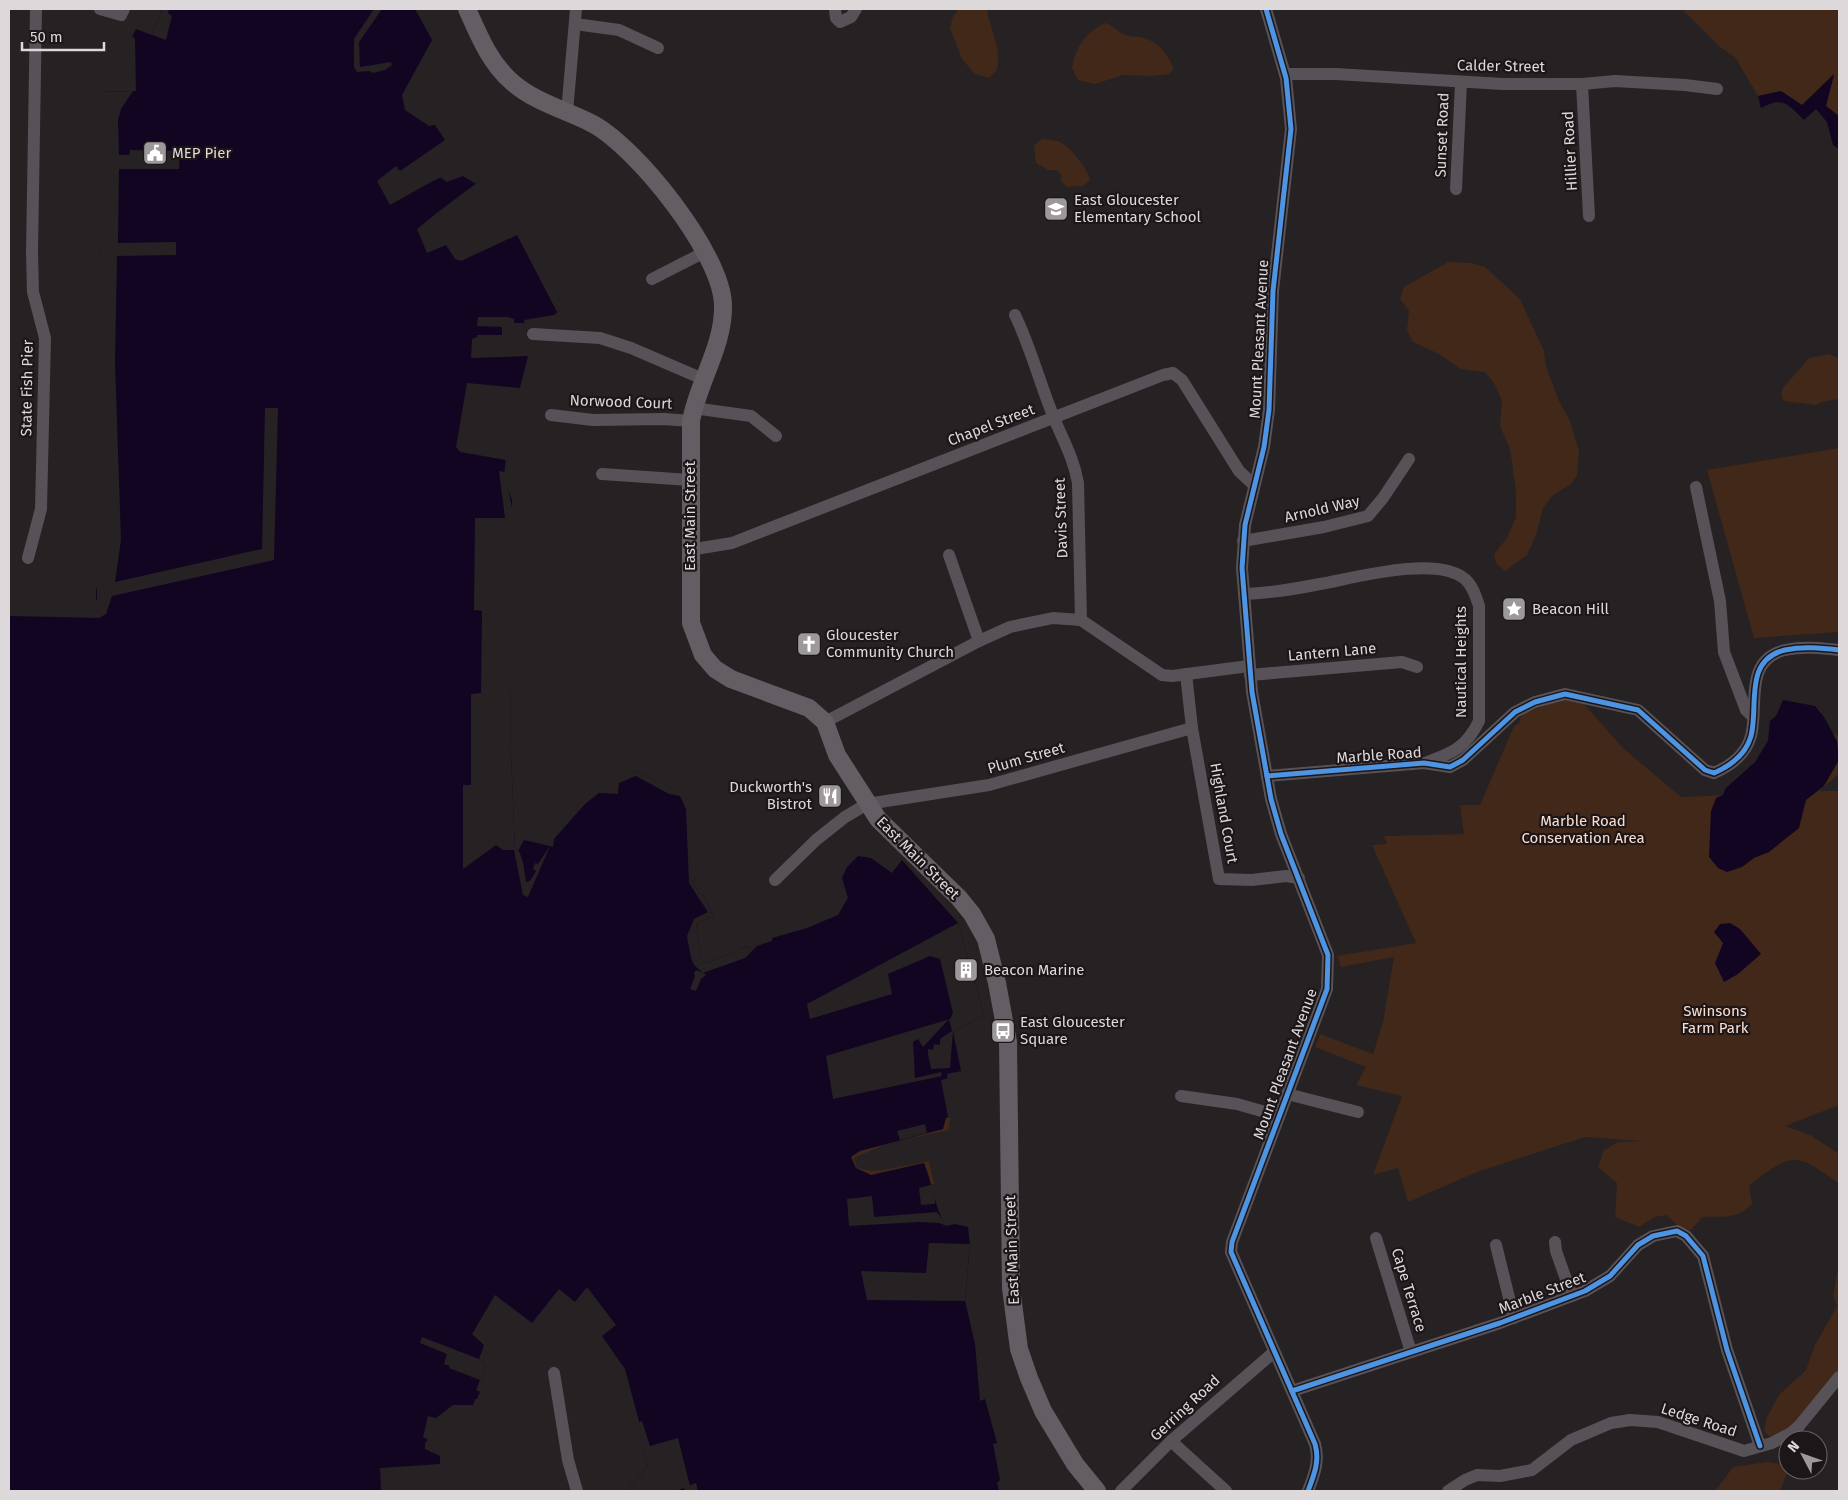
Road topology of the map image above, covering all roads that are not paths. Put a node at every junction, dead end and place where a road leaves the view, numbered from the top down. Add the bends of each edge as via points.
1 (36, 9) edge
2 (100, 9) edge
3 (467, 9) edge
4 (576, 9) edge
5 (835, 9) edge
6 (856, 9) edge
7 (1266, 9) edge
8 (123, 12) edge
9 (575, 24) junction
10 (658, 48) dead end
11 (1285, 74) junction
12 (1461, 83) junction
13 (1582, 84) junction
14 (1717, 89) dead end
15 (567, 112) junction
16 (1456, 189) dead end
17 (1590, 216) dead end
18 (705, 252) junction
19 (652, 278) dead end
20 (1014, 314) dead end
21 (533, 334) dead end
22 (703, 379) junction
23 (551, 415) dead end
24 (692, 415) junction
25 (1054, 418) junction
26 (776, 436) dead end
27 (1409, 459) dead end
28 (602, 474) dead end
29 (690, 480) junction
30 (1254, 485) junction
31 (1696, 487) dead end
32 (1243, 541) junction
33 (689, 550) junction
34 (949, 555) dead end
35 (28, 558) dead end
36 (1244, 594) junction
37 (1081, 620) junction
38 (979, 641) junction
39 (1839, 650) edge
40 (1417, 667) dead end
41 (1249, 671) junction
42 (1186, 674) junction
43 (1752, 716) junction
44 (824, 722) junction
45 (1192, 728) junction
46 (1424, 763) junction
47 (1267, 776) junction
48 (867, 804) junction
49 (1299, 878) junction
50 (775, 880) dead end
51 (1287, 1094) junction
52 (1181, 1096) dead end
53 (1358, 1112) dead end
54 (1279, 1116) junction
55 (1376, 1238) dead end
56 (1555, 1242) dead end
57 (1496, 1245) dead end
58 (1572, 1296) junction
59 (1514, 1318) junction
60 (1274, 1352) junction
61 (1411, 1352) junction
62 (554, 1373) dead end
63 (1839, 1377) edge
64 (1292, 1392) junction
65 (1171, 1441) junction
66 (1760, 1446) junction
67 (577, 1491) edge
68 (1097, 1491) edge
69 (1121, 1491) edge
70 (1226, 1491) edge
71 (1308, 1491) edge
72 (1448, 1491) edge

1 - 35 street, State Fish Pier via 32,253 34,292 45,338 41,509
2 - 8 street
3 - 15 main road, East Main Street via 499,69 528,94
4 - 9 street
5 - 6 street via 840,22 851,18
7 - 11 street, Mount Pleasant Avenue
9 - 10 street via 619,30
9 - 15 street
11 - 12 street, Calder Street via 1336,74
11 - 30 street, Mount Pleasant Avenue via 1291,129 1273,291 1270,410
12 - 13 street, Calder Street
12 - 16 street, Sunset Road
13 - 14 street, Calder Street via 1615,81 1686,84
13 - 17 street, Hillier Road
15 - 18 main road, East Main Street via 593,124 631,152 684,218
18 - 19 street
18 - 22 main road, East Main Street via 723,303 722,328
20 - 25 street, Davis Street
21 - 22 street via 600,338
22 - 24 main road, East Main Street
23 - 24 street, Norwood Court via 593,420 664,419
24 - 26 street, Norwood Court via 751,416
24 - 29 main road, East Main Street
25 - 30 street, Chapel Street via 1173,373 1182,380 1240,471
25 - 33 street, Chapel Street via 732,543
25 - 37 street, Davis Street via 1075,464 1078,483
27 - 32 street, Arnold Way via 1368,516
28 - 29 street
29 - 33 main road, East Main Street
30 - 32 street, Mount Pleasant Avenue
31 - 43 street via 1720,601 1724,652 1746,710
32 - 36 street, Mount Pleasant Avenue
33 - 44 main road, East Main Street via 691,623 703,655 715,669 731,679 809,708
34 - 38 street
36 - 41 street, Mount Pleasant Avenue
36 - 46 street, Nautical Heights via 1301,588 1386,570 1450,571 1466,580 1475,592 1479,606 1479,721 1460,748
37 - 38 street via 1053,618 1028,622
37 - 42 street, Lantern Lane via 1162,675
38 - 44 street
39 - 43 street, Marble Road via 1786,650 1770,657 1757,674
40 - 41 street, Lantern Lane via 1402,662
41 - 42 street, Lantern Lane
41 - 47 street, Mount Pleasant Avenue
42 - 45 street, Highland Court
43 - 46 street, Marble Road via 1751,735 1742,752 1724,769 1714,773 1705,770 1638,710 1565,694 1535,702 1515,712 1463,760 1450,767
44 - 48 main road, East Main Street via 837,755
45 - 48 street, Plum Street via 989,785
45 - 49 street, Highland Court via 1219,879
46 - 47 street, Marble Road
47 - 49 street, Mount Pleasant Avenue via 1275,816
48 - 50 street via 816,840
48 - 68 main road, East Main Street via 884,825 959,898 986,939 1008,1042 1011,1288 1019,1349 1043,1411 1075,1464
49 - 51 street, Mount Pleasant Avenue via 1328,955 1329,970 1327,989
51 - 53 street
51 - 54 street, Mount Pleasant Avenue
52 - 54 street via 1238,1104
54 - 60 street, Mount Pleasant Avenue via 1230,1252
55 - 61 street, Cape Terrace
56 - 58 street
57 - 59 street
58 - 59 street, Marble Street
58 - 66 street, Marble Street via 1610,1276 1638,1245 1653,1236 1677,1231 1686,1236 1703,1256 1727,1350
59 - 61 street, Marble Street
60 - 64 street, Mount Pleasant Avenue
60 - 65 street, Gerring Road
61 - 64 street, Marble Street
62 - 67 street via 568,1460
63 - 66 street, Ledge Road via 1791,1433
64 - 71 street, Mount Pleasant Avenue via 1318,1454 1317,1468
65 - 69 street, Gerring Road
65 - 70 street
66 - 72 street, Ledge Road via 1744,1451 1658,1422 1630,1420 1611,1423 1571,1440 1532,1470 1477,1476

